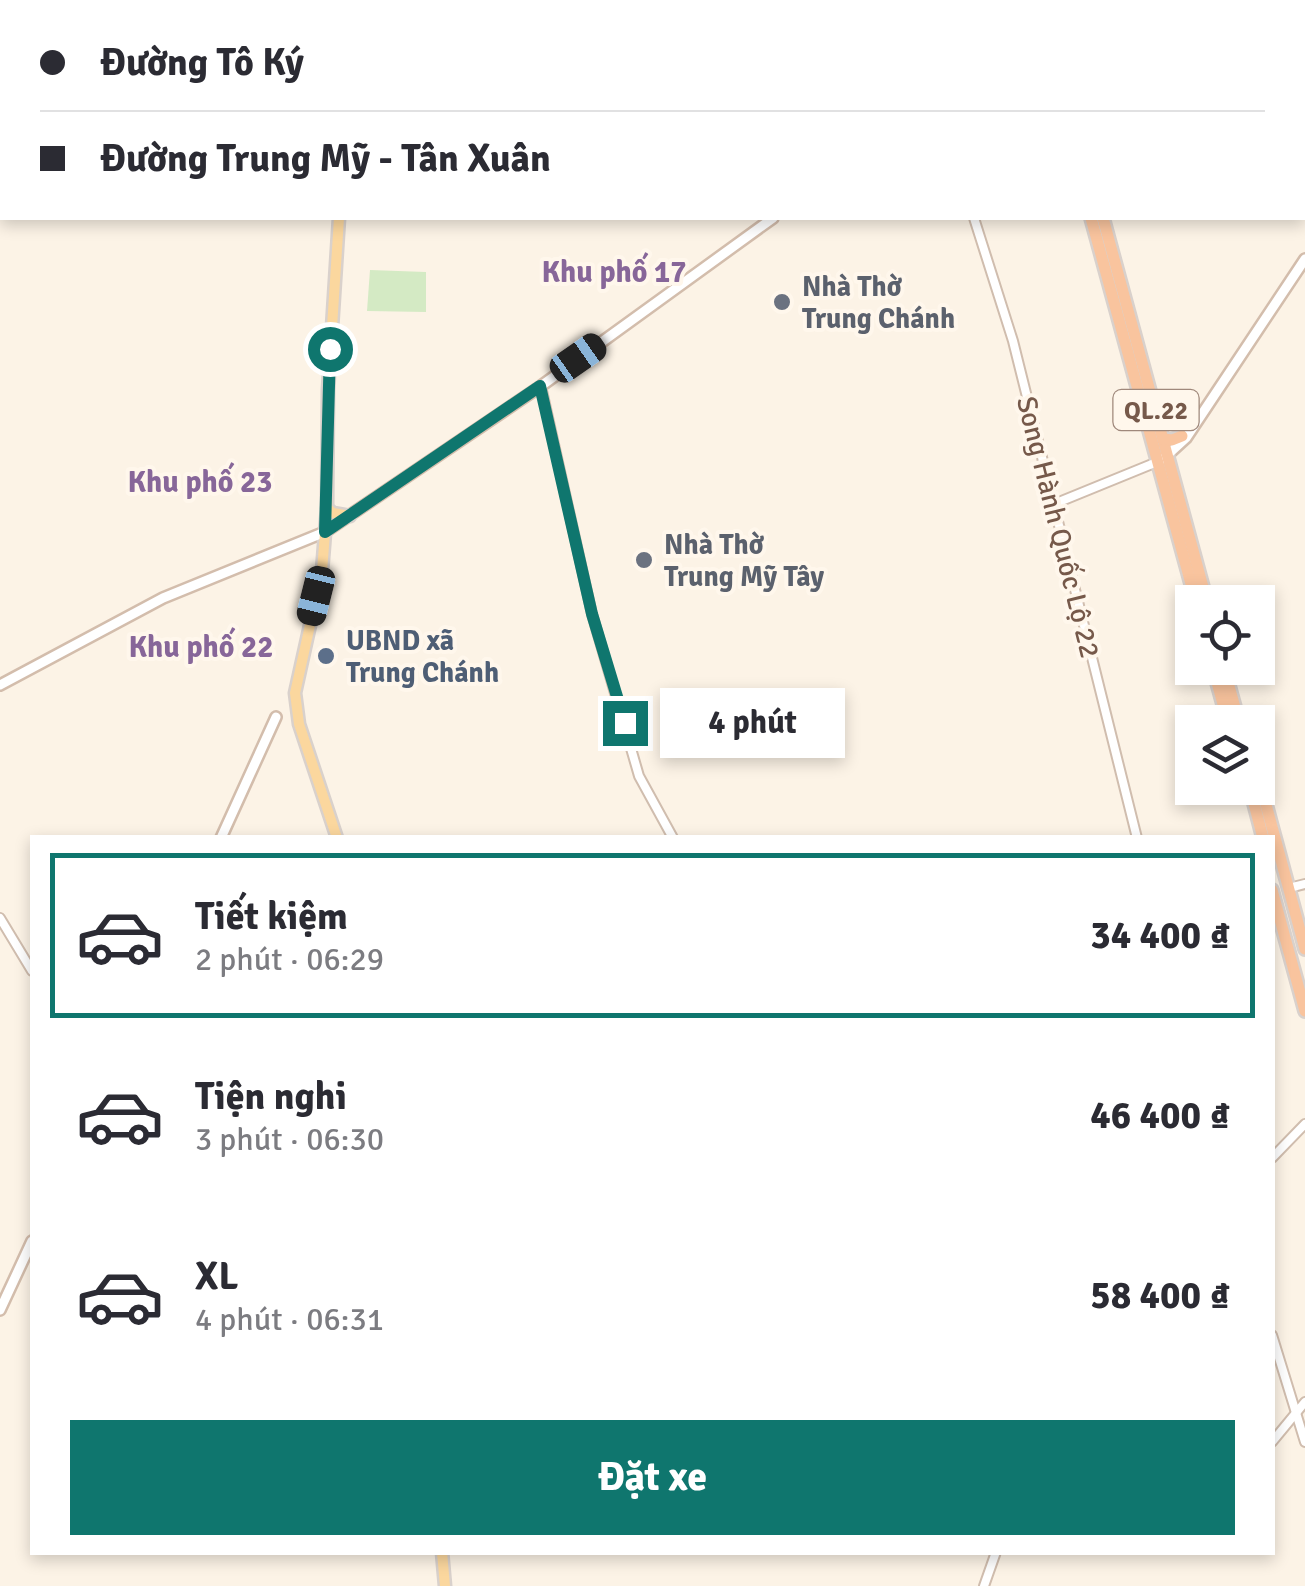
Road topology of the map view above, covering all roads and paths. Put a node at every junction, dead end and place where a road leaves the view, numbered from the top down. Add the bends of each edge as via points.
1 (339, 220) edge
2 (770, 220) edge
3 (975, 220) edge
4 (1092, 220) edge
5 (1104, 220) edge
6 (1104, 220) edge
7 (1305, 250) edge
8 (1305, 259) edge
9 (540, 386) junction
10 (1170, 448) junction
11 (1054, 504) junction
12 (327, 508) junction
13 (350, 516) junction
14 (325, 532) junction
15 (1200, 585) edge
16 (0, 684) edge
17 (276, 717) dead end
18 (1255, 805) edge
19 (1266, 805) edge
20 (222, 835) edge
21 (338, 835) edge
22 (671, 835) edge
23 (1136, 835) edge
24 (1263, 835) edge
25 (1274, 835) edge
26 (1275, 837) edge
27 (1275, 856) edge
28 (1275, 884) edge
29 (1305, 884) edge
30 (1289, 888) junction
31 (1275, 901) edge
32 (0, 918) edge
33 (1305, 949) edge
34 (1305, 966) edge
35 (30, 968) edge
36 (1305, 994) edge
37 (1305, 1011) edge
38 (1305, 1124) edge
39 (1275, 1155) edge
40 (30, 1245) edge
41 (0, 1310) edge
42 (1275, 1343) edge
43 (1305, 1402) edge
44 (1297, 1412) junction
45 (1275, 1438) edge
46 (1305, 1442) edge
47 (440, 1555) edge
48 (995, 1555) edge
49 (443, 1586) edge
50 (984, 1586) edge

1 - 12 main road
2 - 9 main road
3 - 11 street, Song Hành Quốc Lộ 22
4 - 10 highway, QL.22
5 - 10 highway, QL.22
6 - 10 highway, QL.22
7 - 10 main road
8 - 10 main road via 1186,438
9 - 13 main road
9 - 22 street via 592,614 638,774
10 - 11 street
10 - 15 highway, QL.22
11 - 23 street, Song Hành Quốc Lộ 22
12 - 13 main road
12 - 14 main road
13 - 14 main road
14 - 16 main road via 163,598
14 - 21 main road via 296,693
17 - 20 main road
18 - 24 highway
19 - 25 highway
26 - 30 highway
27 - 34 highway
28 - 36 highway
29 - 30 street
30 - 33 highway
31 - 37 highway
32 - 35 street
38 - 39 street
40 - 41 main road
42 - 44 street
43 - 44 street
44 - 45 street
44 - 46 street
47 - 49 main road
48 - 50 street

